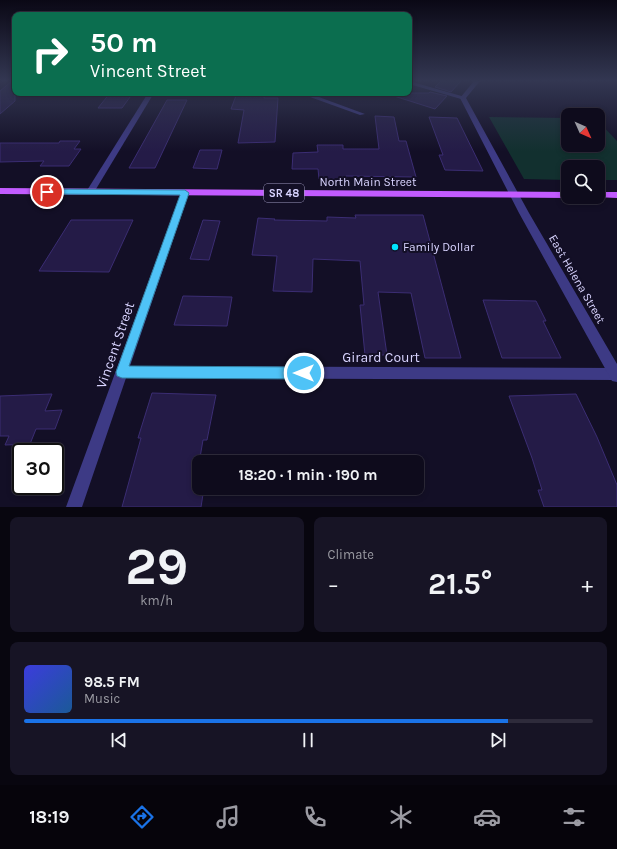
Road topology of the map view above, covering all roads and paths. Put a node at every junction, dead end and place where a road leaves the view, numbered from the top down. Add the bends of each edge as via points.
1 (145, 105) edge
2 (335, 105) edge
3 (467, 105) edge
4 (362, 114) dead end
5 (0, 191) edge
6 (90, 192) junction
7 (185, 193) junction
8 (515, 195) junction
9 (561, 195) edge
10 (605, 195) edge
11 (617, 196) edge
12 (122, 372) junction
13 (617, 375) edge
14 (74, 507) edge

1 - 6 street
2 - 4 street
3 - 8 street, East Helena Street
5 - 6 main road, North Main Street / SR 48
6 - 7 main road, North Main Street / SR 48
7 - 8 main road, North Main Street / SR 48
7 - 12 street, Vincent Street
8 - 9 main road, North Main Street / SR 48
8 - 13 street, East Helena Street
10 - 11 main road
12 - 13 street, Girard Court
12 - 14 street, Vincent Street

